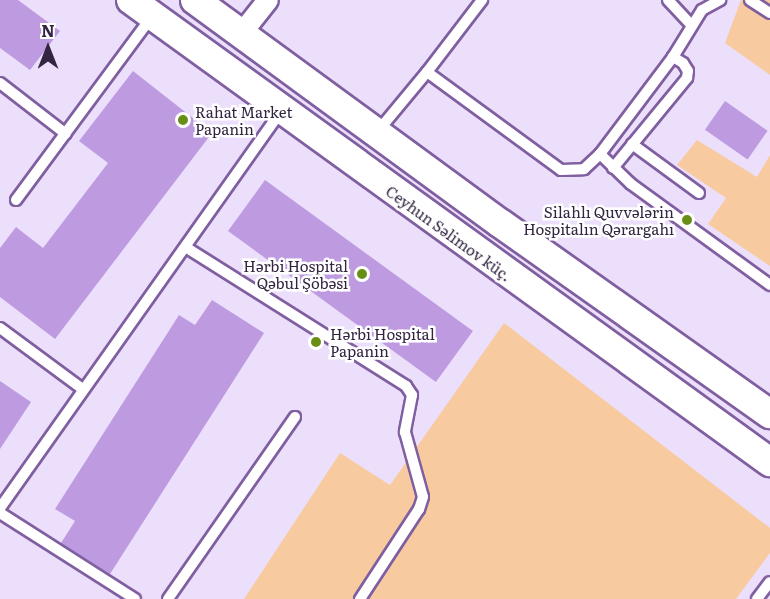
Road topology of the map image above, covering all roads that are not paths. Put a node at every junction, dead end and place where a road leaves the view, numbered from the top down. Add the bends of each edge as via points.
1 (195, 0) edge
2 (268, 0) edge
3 (482, 0) edge
4 (668, 0) edge
5 (720, 0) edge
6 (750, 0) edge
7 (142, 8) edge
8 (770, 13) edge
9 (691, 25) junction
10 (241, 34) junction
11 (673, 57) junction
12 (427, 72) junction
13 (0, 84) edge
14 (281, 111) junction
15 (376, 133) junction
16 (66, 134) junction
17 (632, 144) junction
18 (600, 154) junction
19 (613, 168) junction
20 (699, 193) dead end
21 (16, 200) dead end
22 (187, 248) junction
23 (770, 285) edge
24 (0, 328) edge
25 (81, 388) junction
26 (770, 414) edge
27 (295, 417) dead end
28 (770, 462) edge
29 (0, 508) edge
30 (0, 513) edge
31 (770, 582) edge
32 (135, 599) edge
33 (168, 599) edge
34 (360, 599) edge
35 (757, 599) edge

1 - 10 main road
2 - 10 street
3 - 12 lane
4 - 9 lane
5 - 9 lane via 702,10
6 - 8 lane
7 - 14 main road, Ceyhun Səlimov küç.
7 - 16 lane
9 - 11 lane
10 - 15 main road
11 - 17 lane via 683,63 687,78
11 - 18 lane
12 - 15 lane
12 - 18 lane via 561,170 584,169
13 - 16 lane
14 - 22 lane
14 - 28 main road, Ceyhun Səlimov küç.
15 - 26 main road
16 - 21 lane
17 - 19 lane
17 - 20 lane
18 - 19 lane
19 - 23 lane
22 - 25 lane
22 - 34 lane via 406,386 412,395 405,432 423,497
24 - 25 lane
25 - 29 lane
27 - 33 lane
30 - 32 lane
31 - 35 lane

